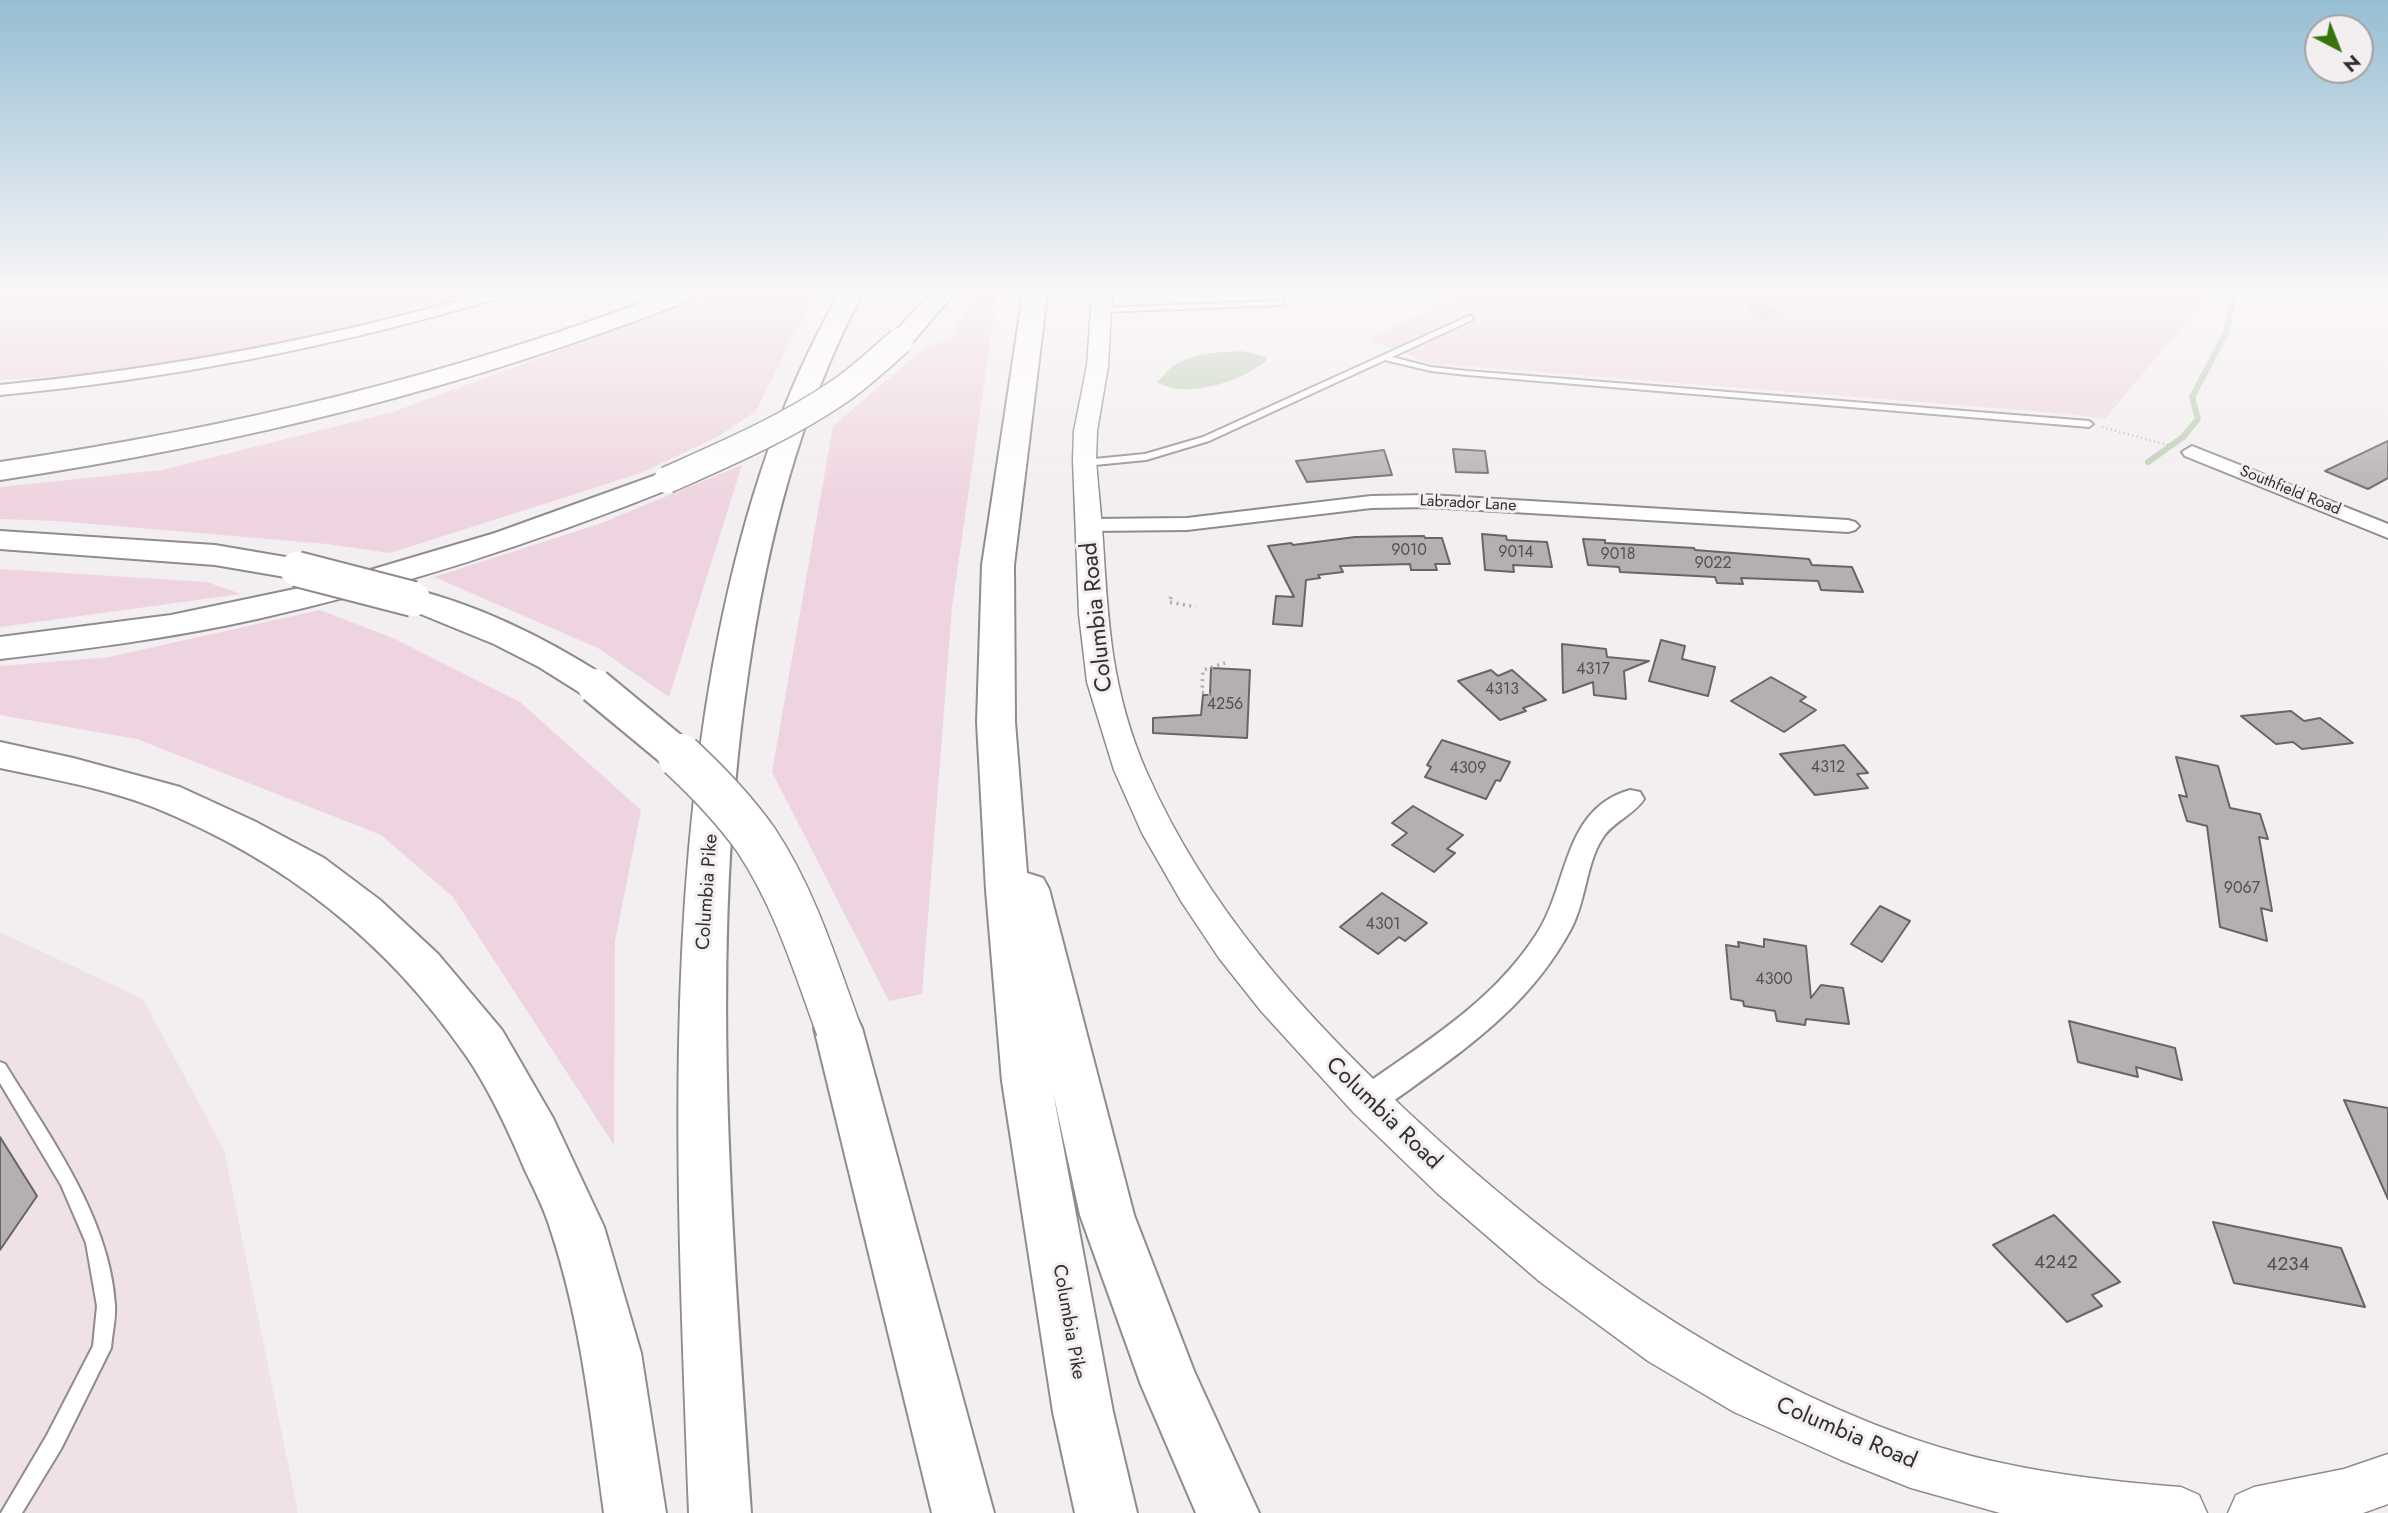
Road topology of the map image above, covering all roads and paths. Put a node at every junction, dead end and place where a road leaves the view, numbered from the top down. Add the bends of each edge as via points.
1 (193, 365) edge
2 (489, 365) edge
3 (814, 365) edge
4 (873, 365) edge
5 (1025, 365) edge
6 (1097, 365) edge
7 (1366, 365) edge
8 (1413, 365) edge
9 (0, 390) edge
10 (2089, 425) joint
11 (2157, 442) dead end
12 (2192, 452) dead end
13 (1084, 463) junction
14 (0, 471) edge
15 (1089, 525) junction
16 (1848, 526) dead end
17 (2388, 532) edge
18 (0, 540) edge
19 (1171, 597) dead end
20 (1196, 607) dead end
21 (0, 648) edge
22 (1225, 663) dead end
23 (1210, 695) dead end
24 (996, 722) junction
25 (0, 755) edge
26 (1630, 799) dead end
27 (0, 1069) edge
28 (1368, 1101) junction
29 (2388, 1479) edge
30 (11, 1513) edge
31 (635, 1513) edge
32 (720, 1513) edge
33 (963, 1513) edge
34 (1106, 1513) edge
35 (1228, 1513) edge
36 (2181, 1513) edge
37 (2254, 1513) edge

1 - 9 street
2 - 14 highway via 397,391 168,444
3 - 32 highway, Columbia Pike via 768,489 746,574 719,737 703,938 703,1151
4 - 21 highway, bridge via 764,434 667,480 552,526 395,575 262,607 129,632
5 - 24 highway, Columbia Pike via 998,565
6 - 13 street, Columbia Road
7 - 13 lane via 1184,447 1146,457
8 - 10 lane via 1467,373
10 - 11 path
12 - 17 street, Southfield Road
13 - 15 street, Columbia Road
15 - 16 street, Labrador Lane via 1187,524 1371,502 1429,501
15 - 28 street, Columbia Road via 1096,646 1106,699 1147,811 1177,867 1261,987
18 - 33 highway, bridge via 215,555 297,569 413,599 533,648 640,719 697,771 742,821 768,861 807,944 838,1028
19 - 20 path via 1173,604
22 - 23 path via 1203,670 1202,692
24 - 34 highway, Columbia Pike via 1026,1081 1083,1412
24 - 35 highway via 1029,897 1107,1215 1170,1385
25 - 31 highway via 166,797 240,831 309,869 365,912 422,967 485,1044 535,1134 577,1227 612,1353
26 - 28 street via 1609,811 1581,848 1567,904 1545,946 1514,987 1473,1024
27 - 30 lane via 84,1218 95,1243 106,1306 102,1348
28 - 36 street, Columbia Road via 1525,1243 1608,1307 1705,1370 1806,1420 1914,1464 2074,1500
29 - 37 street via 2344,1494

